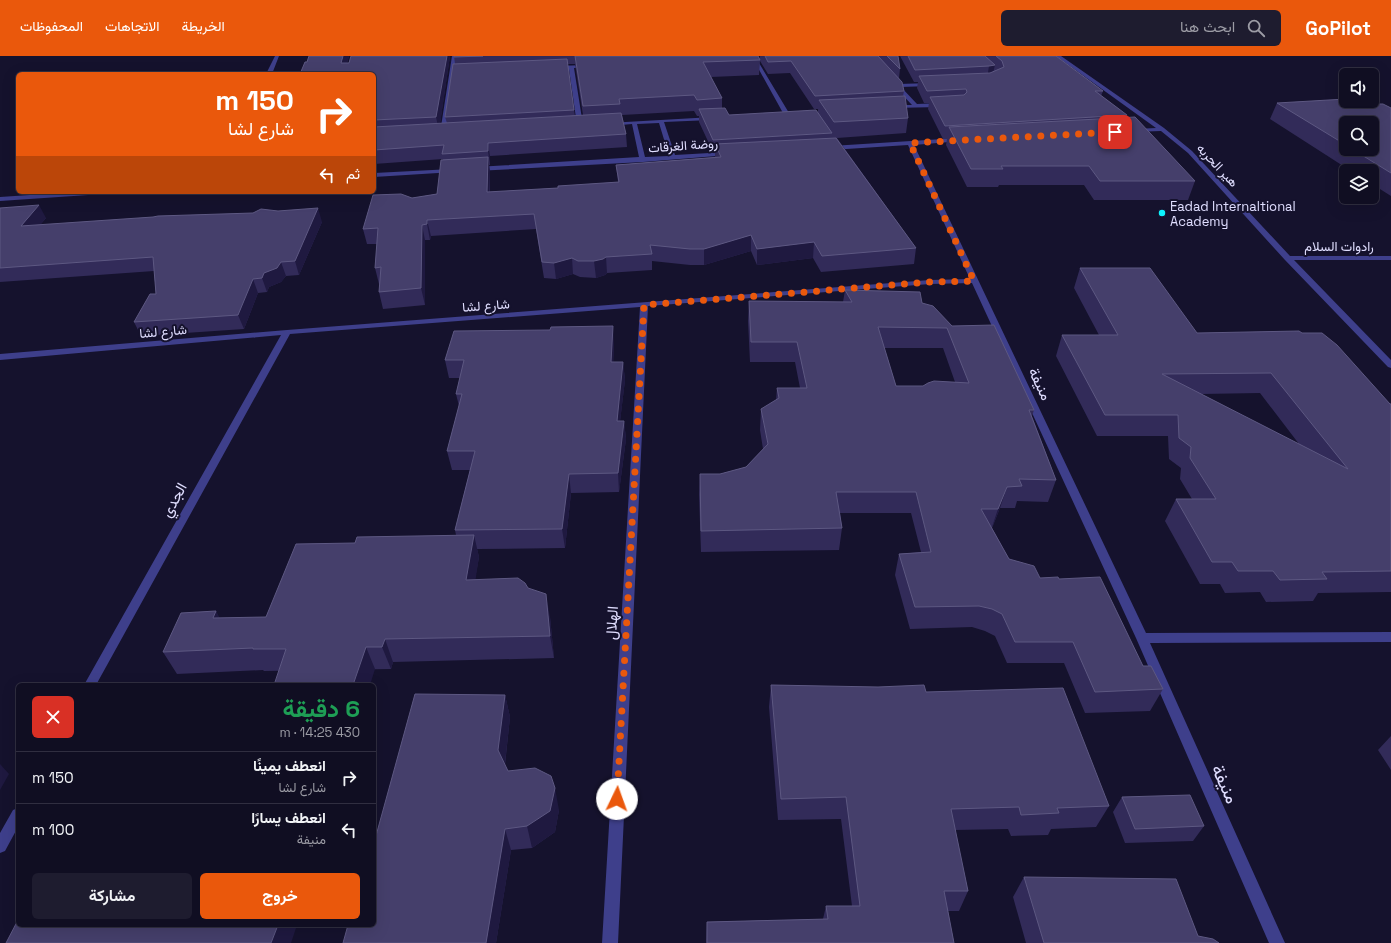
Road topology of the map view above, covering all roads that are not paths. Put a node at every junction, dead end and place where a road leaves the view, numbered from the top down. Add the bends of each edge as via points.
1 (277, 56) edge
2 (454, 56) edge
3 (1058, 56) edge
4 (746, 58) edge
5 (754, 58) junction
6 (761, 58) edge
7 (595, 66) edge
8 (571, 67) junction
9 (547, 68) edge
10 (270, 72) edge
11 (451, 73) junction
12 (459, 73) edge
13 (888, 76) edge
14 (935, 84) edge
15 (897, 86) junction
16 (946, 104) edge
17 (916, 106) junction
18 (885, 108) edge
19 (794, 113) edge
20 (779, 114) edge
21 (786, 114) junction
22 (716, 118) edge
23 (662, 121) junction
24 (634, 122) junction
25 (603, 124) edge
26 (580, 125) junction
27 (587, 125) edge
28 (572, 126) edge
29 (1162, 129) junction
30 (1130, 131) edge
31 (450, 132) edge
32 (435, 133) edge
33 (443, 133) junction
34 (965, 140) edge
35 (910, 143) junction
36 (823, 148) edge
37 (736, 154) edge
38 (673, 158) junction
39 (643, 160) junction
40 (461, 170) edge
41 (469, 170) edge
42 (376, 175) edge
43 (74, 194) edge
44 (0, 199) edge
45 (1288, 258) junction
46 (1391, 258) edge
47 (974, 281) junction
48 (644, 305) junction
49 (287, 332) junction
50 (0, 357) edge
51 (1391, 365) edge
52 (1391, 636) edge
53 (1142, 638) junction
54 (91, 683) edge
55 (16, 818) edge
56 (0, 846) edge
57 (610, 943) edge
58 (1277, 943) edge

1 - 10 street
2 - 11 street
3 - 29 street, هير الحربه
4 - 5 street
5 - 6 street
5 - 21 street
7 - 8 street
8 - 9 street
8 - 26 street
11 - 12 street
11 - 33 street
13 - 15 street
14 - 15 street
15 - 17 street
16 - 17 street
17 - 18 street
19 - 21 street
20 - 21 street
22 - 23 street
23 - 24 street
23 - 38 street
24 - 25 street
24 - 39 street
26 - 27 street
26 - 28 street
29 - 30 street
29 - 45 street, هير الحربه via 1190,152
31 - 33 street
32 - 33 street
34 - 35 street
35 - 36 street
35 - 47 street, منيفة
37 - 38 street, روضة الغرقات
38 - 39 street, روضة الغرقات
39 - 41 street, روضة الغرقات
40 - 42 street
43 - 44 street
45 - 46 street, رادوات السلام
45 - 51 street, هير الحربه
47 - 48 street, شارع لشا via 930,282
47 - 53 street, منيفة
48 - 49 street, شارع لشا
48 - 57 street, الهلال
49 - 50 street, شارع لشا
49 - 54 street, الجدي
52 - 53 street
53 - 58 street, منيفة
55 - 56 street

